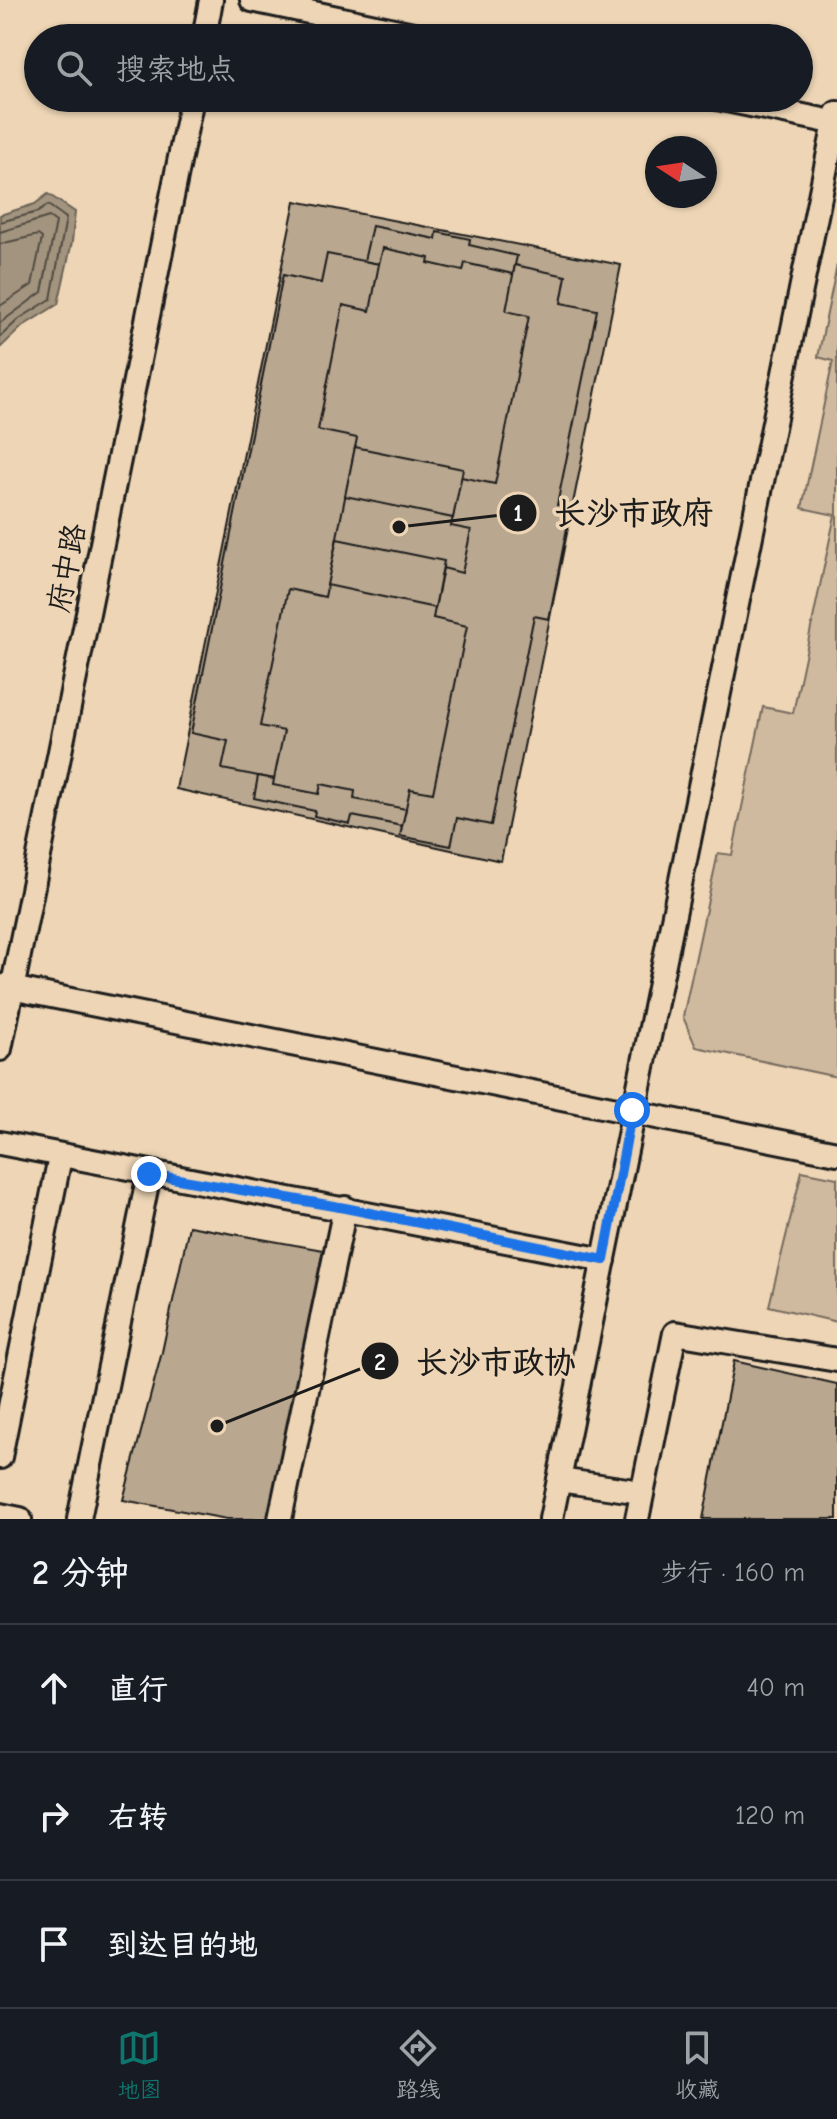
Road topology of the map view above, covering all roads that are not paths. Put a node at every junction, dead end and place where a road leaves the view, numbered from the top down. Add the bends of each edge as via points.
1 (211, 0) edge
2 (252, 0) edge
3 (207, 24) edge
4 (366, 24) edge
5 (189, 112) edge
6 (793, 112) edge
7 (836, 120) edge
8 (6, 987) edge
9 (0, 1049) edge
10 (632, 1110) junction
11 (0, 1143) edge
12 (837, 1153) edge
13 (60, 1157) junction
14 (149, 1174) junction
15 (345, 1208) junction
16 (604, 1260) junction
17 (837, 1360) edge
18 (0, 1457) edge
19 (559, 1480) junction
20 (641, 1492) junction
21 (0, 1515) edge
22 (20, 1519) edge
23 (79, 1519) edge
24 (280, 1519) edge
25 (551, 1519) edge
26 (637, 1519) edge

1 - 3 street
2 - 4 street
5 - 8 street, 府中路
6 - 7 street
7 - 10 street
8 - 9 street, 府中路
8 - 10 street
10 - 12 street
10 - 16 street
11 - 13 street
13 - 14 street
13 - 18 street
14 - 15 street
14 - 23 street
15 - 16 street
15 - 24 street
16 - 19 street
17 - 20 street via 675,1333
19 - 20 street
19 - 25 street
20 - 26 street
21 - 22 street

